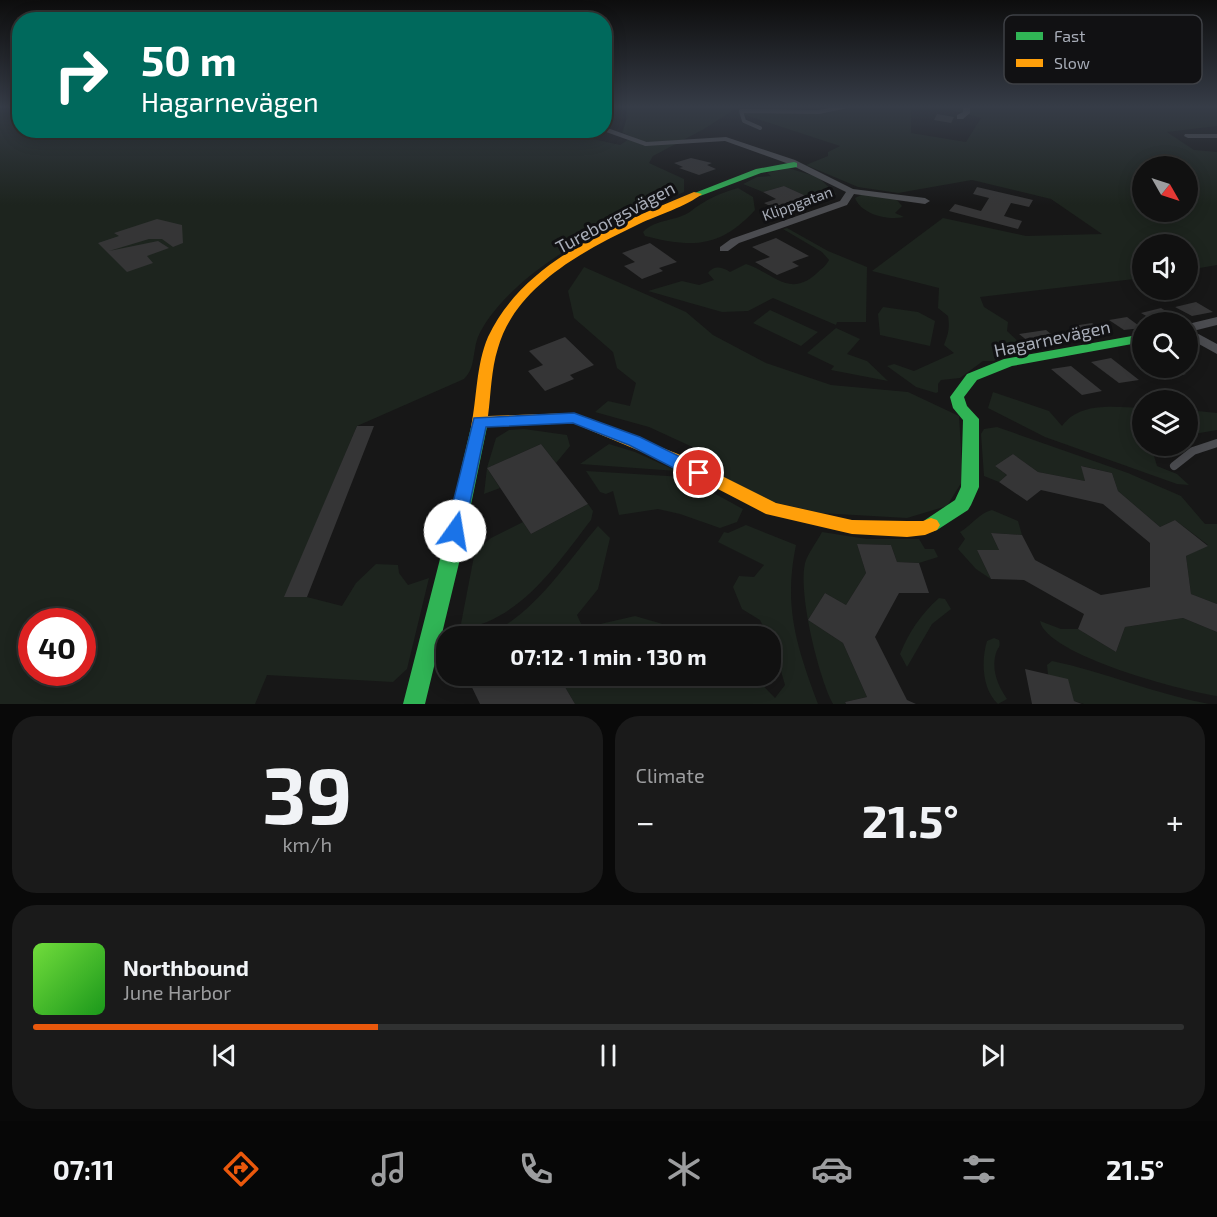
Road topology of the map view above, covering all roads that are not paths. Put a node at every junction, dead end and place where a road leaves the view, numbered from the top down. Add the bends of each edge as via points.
1 (632, 139) edge
2 (646, 144) joint
3 (794, 165) junction
4 (851, 192) junction
5 (925, 201) dead end
6 (724, 249) dead end
7 (1217, 321) edge
8 (1198, 326) edge
9 (1198, 339) edge
10 (1132, 340) edge
11 (1217, 350) edge
12 (480, 422) junction
13 (1217, 443) edge
14 (1174, 466) dead end
15 (414, 704) edge

1 - 2 lane
2 - 3 street, Klippgatan via 726,139
3 - 4 street, Klippgatan
3 - 12 street, Tureborgsvägen via 771,167 688,198 618,231 538,282 499,326
4 - 5 street
4 - 6 street, Klippgatan via 844,203 735,241
7 - 8 street
9 - 11 street
10 - 12 street, Hagarnevägen via 1009,362 972,377 957,396 960,408 971,419 970,487 962,505 925,528 852,526 772,509 663,454 574,418
12 - 15 street, Tureborgsvägen
13 - 14 lane via 1193,451

